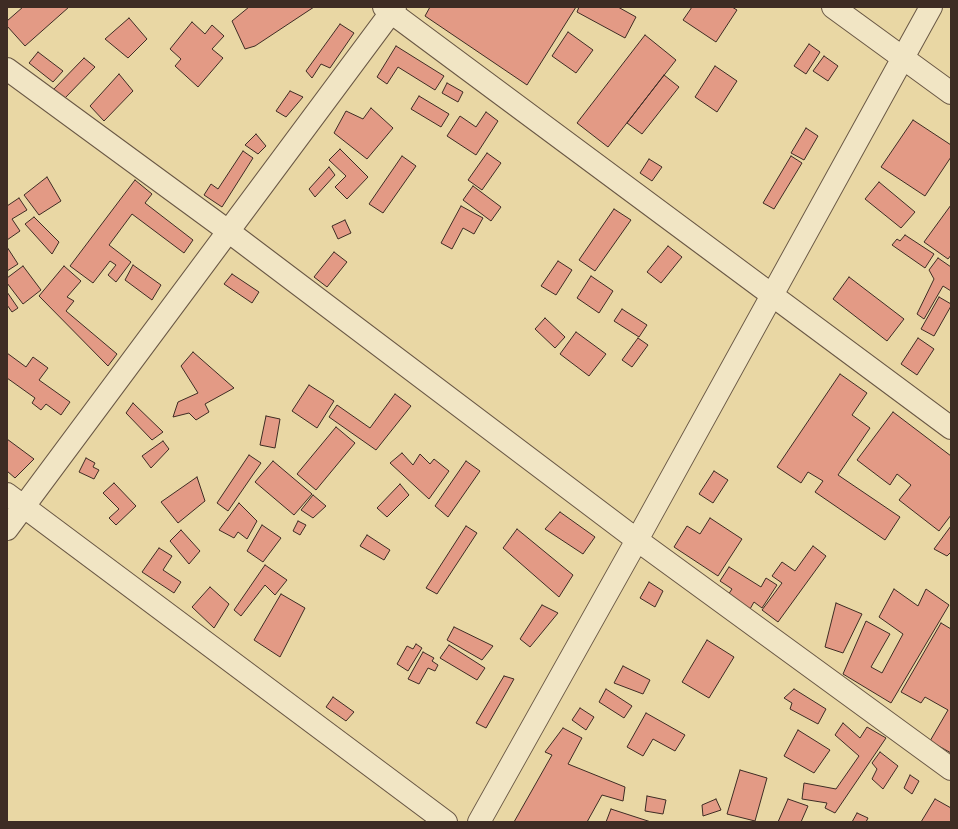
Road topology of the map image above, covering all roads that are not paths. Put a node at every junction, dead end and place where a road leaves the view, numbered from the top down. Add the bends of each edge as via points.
1 (833, 7) edge
2 (931, 7) edge
3 (390, 9) edge
4 (903, 58) junction
5 (7, 69) edge
6 (951, 93) edge
7 (228, 232) junction
8 (771, 295) junction
9 (951, 428) edge
10 (15, 500) edge
11 (7, 529) edge
12 (637, 540) junction
13 (951, 769) edge
14 (446, 822) edge
15 (479, 822) edge

1 - 4 street
2 - 4 street
3 - 7 street
3 - 8 street
4 - 6 street
4 - 8 street
5 - 7 street
7 - 10 street
7 - 12 street
8 - 9 street
8 - 12 street
10 - 11 street
10 - 14 street
12 - 13 street
12 - 15 street

